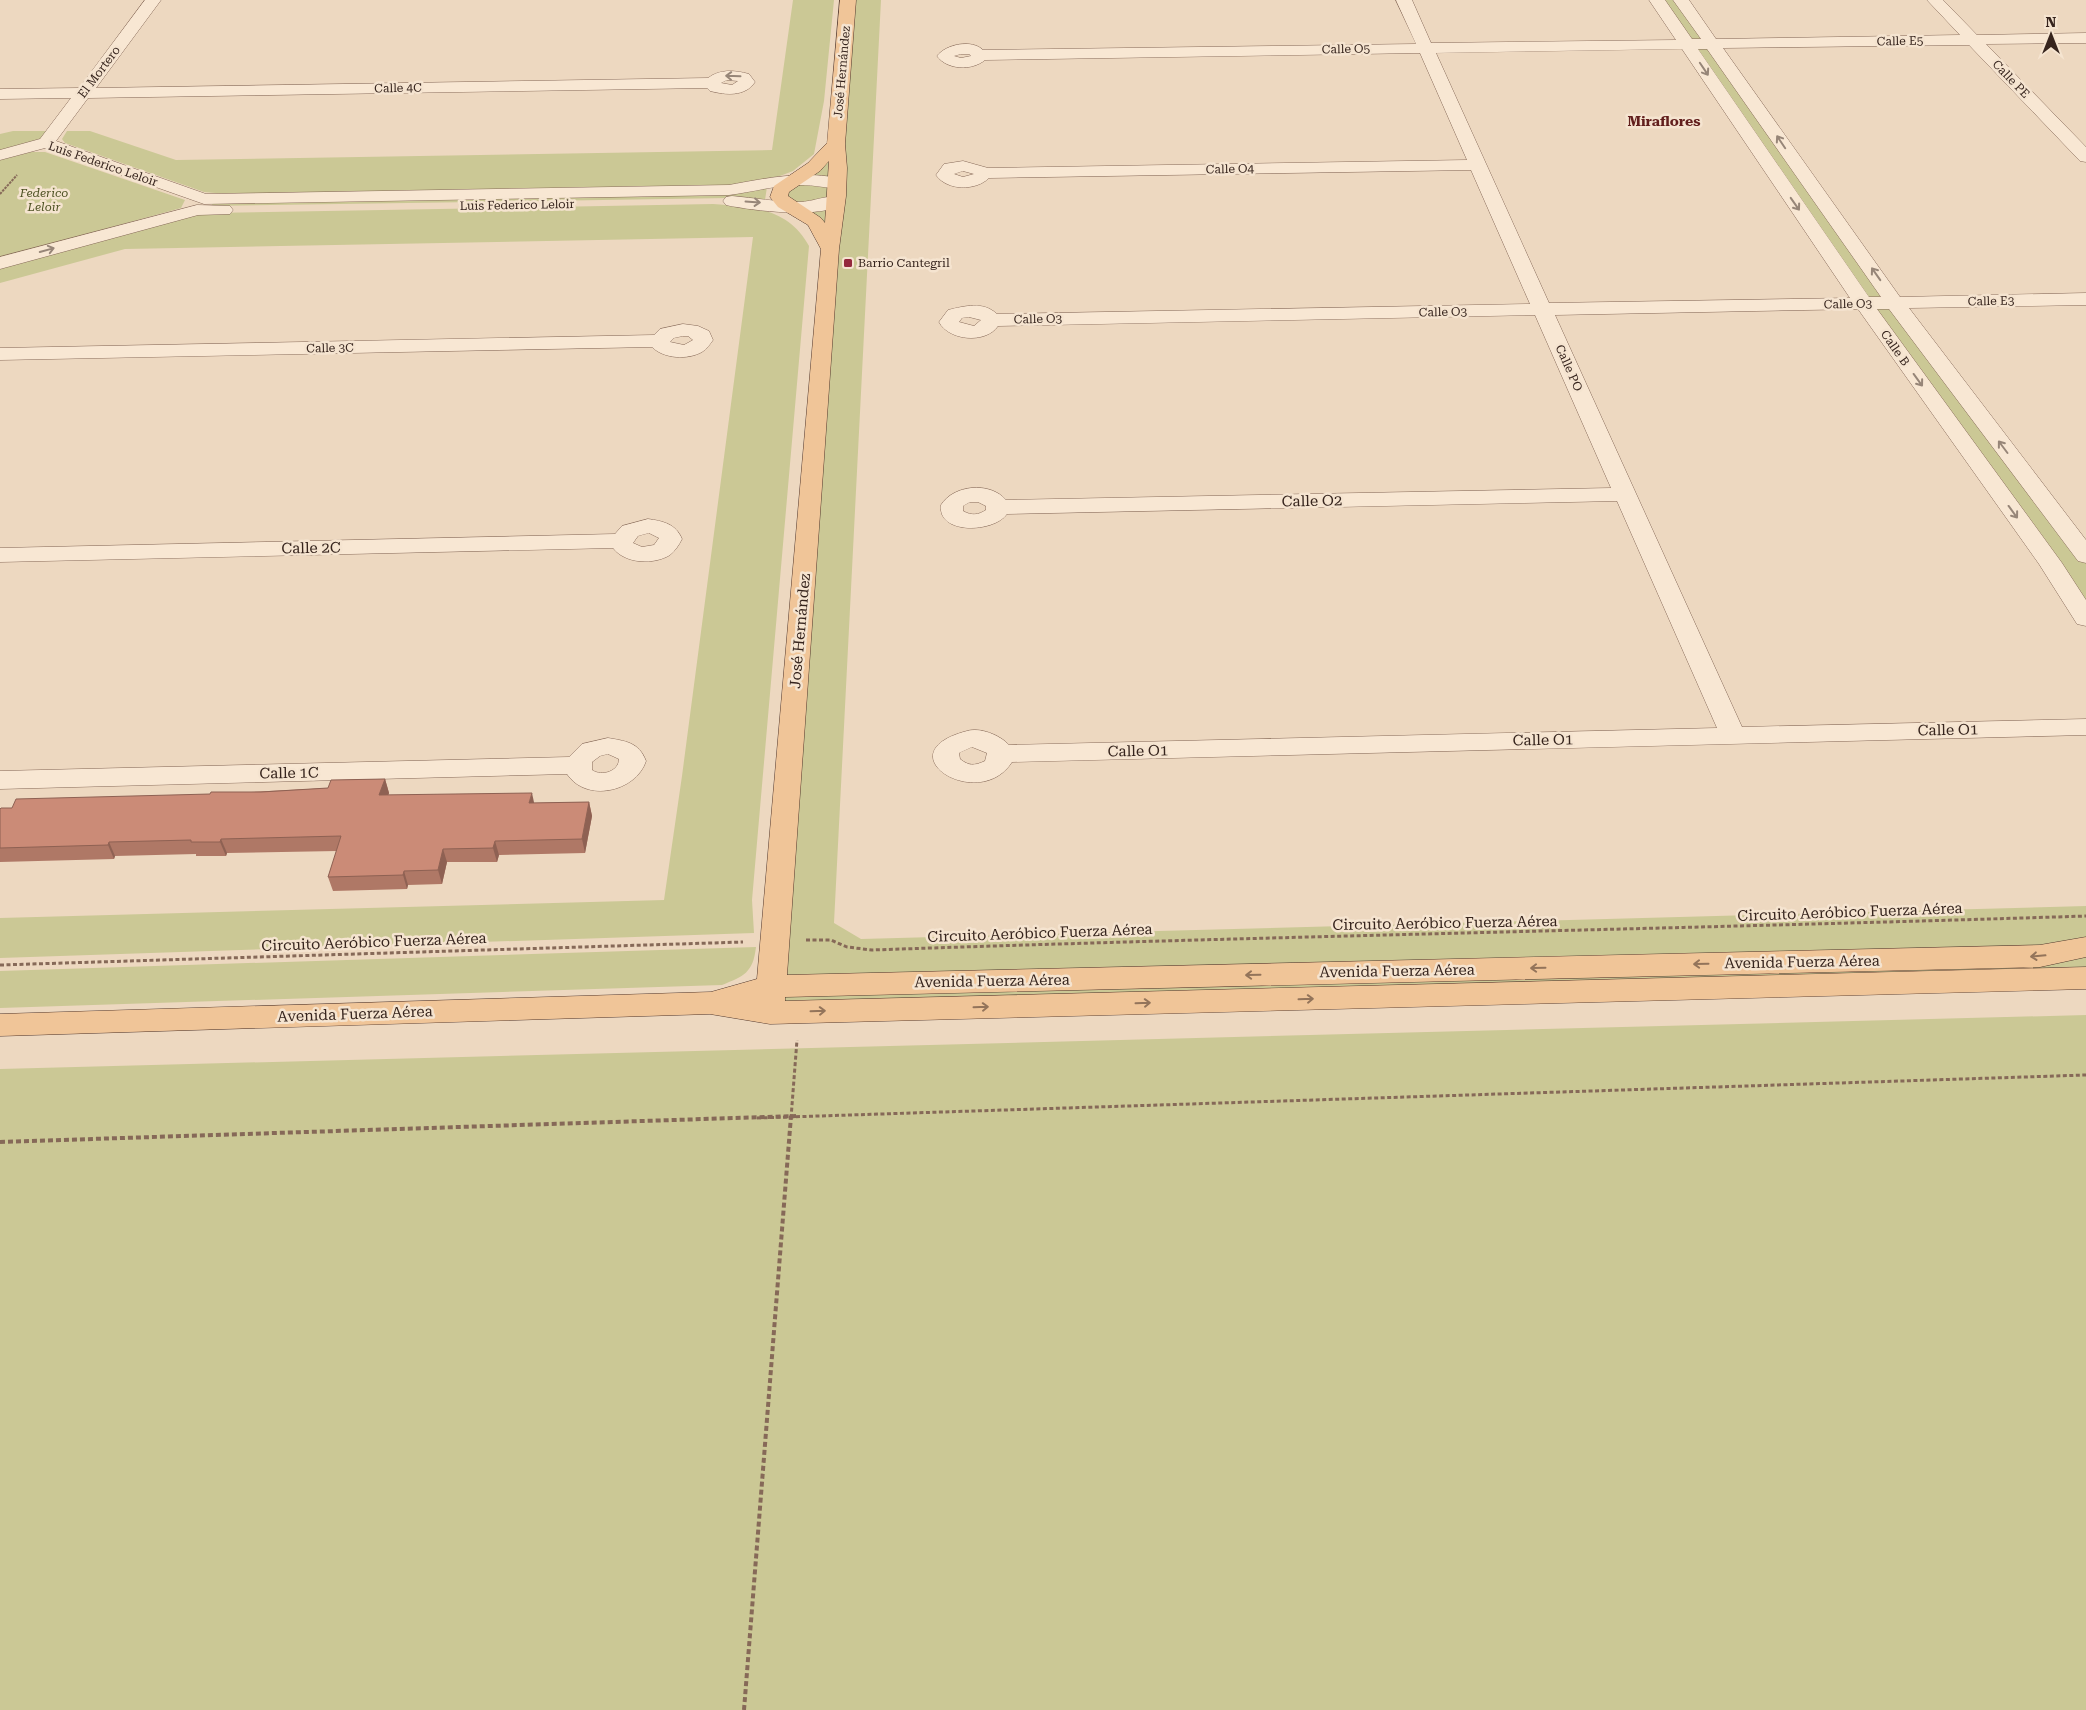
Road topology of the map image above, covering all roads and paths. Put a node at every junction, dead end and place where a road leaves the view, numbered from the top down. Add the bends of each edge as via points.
1 (153, 0) edge
2 (848, 0) edge
3 (1404, 0) edge
4 (1657, 0) edge
5 (1681, 0) edge
6 (1935, 0) edge
7 (2086, 38) edge
8 (1974, 40) junction
9 (1688, 44) junction
10 (1713, 44) junction
11 (1426, 48) junction
12 (979, 55) dead end
13 (712, 83) dead end
14 (84, 92) junction
15 (0, 94) edge
16 (46, 143) junction
17 (836, 144) junction
18 (0, 155) edge
19 (2085, 156) edge
20 (1478, 165) junction
21 (983, 173) dead end
22 (792, 180) junction
23 (836, 192) junction
24 (201, 204) junction
25 (793, 207) junction
26 (830, 249) junction
27 (0, 263) edge
28 (2086, 299) edge
29 (1896, 303) junction
30 (1864, 304) junction
31 (1542, 310) junction
32 (991, 320) dead end
33 (660, 341) dead end
34 (0, 354) edge
35 (1625, 494) junction
36 (998, 507) dead end
37 (622, 541) dead end
38 (0, 555) edge
39 (2086, 556) edge
40 (2086, 619) edge
41 (2086, 727) edge
42 (1734, 736) junction
43 (1000, 754) dead end
44 (577, 765) dead end
45 (0, 780) edge
46 (2086, 916) edge
47 (806, 940) dead end
48 (750, 942) dead end
49 (2086, 947) edge
50 (0, 965) edge
51 (2086, 978) edge
52 (770, 1000) junction
53 (799, 1012) junction
54 (0, 1025) edge
55 (2086, 1075) edge
56 (790, 1117) junction
57 (0, 1142) edge
58 (744, 1710) edge

1 - 14 street, El Mortero
2 - 17 main road, José Hernández
3 - 11 street, Calle PO
4 - 9 street, Calle B
5 - 10 street, Calle B
6 - 8 street, Calle PE
7 - 8 street, Calle E5
8 - 10 street, Calle E5
8 - 19 street, Calle PE
9 - 10 street, Calle O5
9 - 11 street, Calle O5
9 -> 30 street, Calle B
29 -> 10 street, Calle B
11 - 12 street, Calle O5
11 - 20 street, Calle PO
13 - 14 street, Calle 4C
14 - 15 street, Calle 4C
14 - 16 street, El Mortero
16 - 18 street, Luis Federico Leloir
16 - 24 street, Luis Federico Leloir
17 - 22 main road via 814,167
17 - 23 main road, José Hernández via 839,158
20 - 21 street, Calle O4
20 - 31 street, Calle PO
22 - 23 street, Luis Federico Leloir via 824,179
22 - 24 street, Luis Federico Leloir via 729,190
22 - 25 main road via 780,190 779,197
23 - 25 street, Luis Federico Leloir via 825,206
23 - 26 main road, José Hernández
24 -> 25 street, Luis Federico Leloir via 729,201
27 -> 24 street, Luis Federico Leloir
25 - 26 main road via 814,222
26 - 52 main road, José Hernández
28 - 29 street, Calle E3
29 - 30 street, Calle O3
39 -> 29 street, Calle B
30 - 31 street, Calle O3
30 -> 40 street, Calle B via 2050,563
31 - 32 street, Calle O3
31 - 35 street, Calle PO
33 - 34 street, Calle 3C
35 - 36 street, Calle O2
35 - 42 street, Calle PO
37 - 38 street, Calle 2C
41 - 42 street, Calle O1
42 - 43 street, Calle O1
44 - 45 street, Calle 1C
46 - 47 path, Circuito Aeróbico Fuerza Aérea via 872,950 847,947 831,940
48 - 50 path, Circuito Aeróbico Fuerza Aérea
49 -> 52 main road, Avenida Fuerza Aérea via 2040,956
53 -> 51 main road, Avenida Fuerza Aérea
52 - 53 main road, Avenida Fuerza Aérea
52 - 54 main road, Avenida Fuerza Aérea
53 - 56 path
55 - 56 path
56 - 57 path
56 - 58 path

